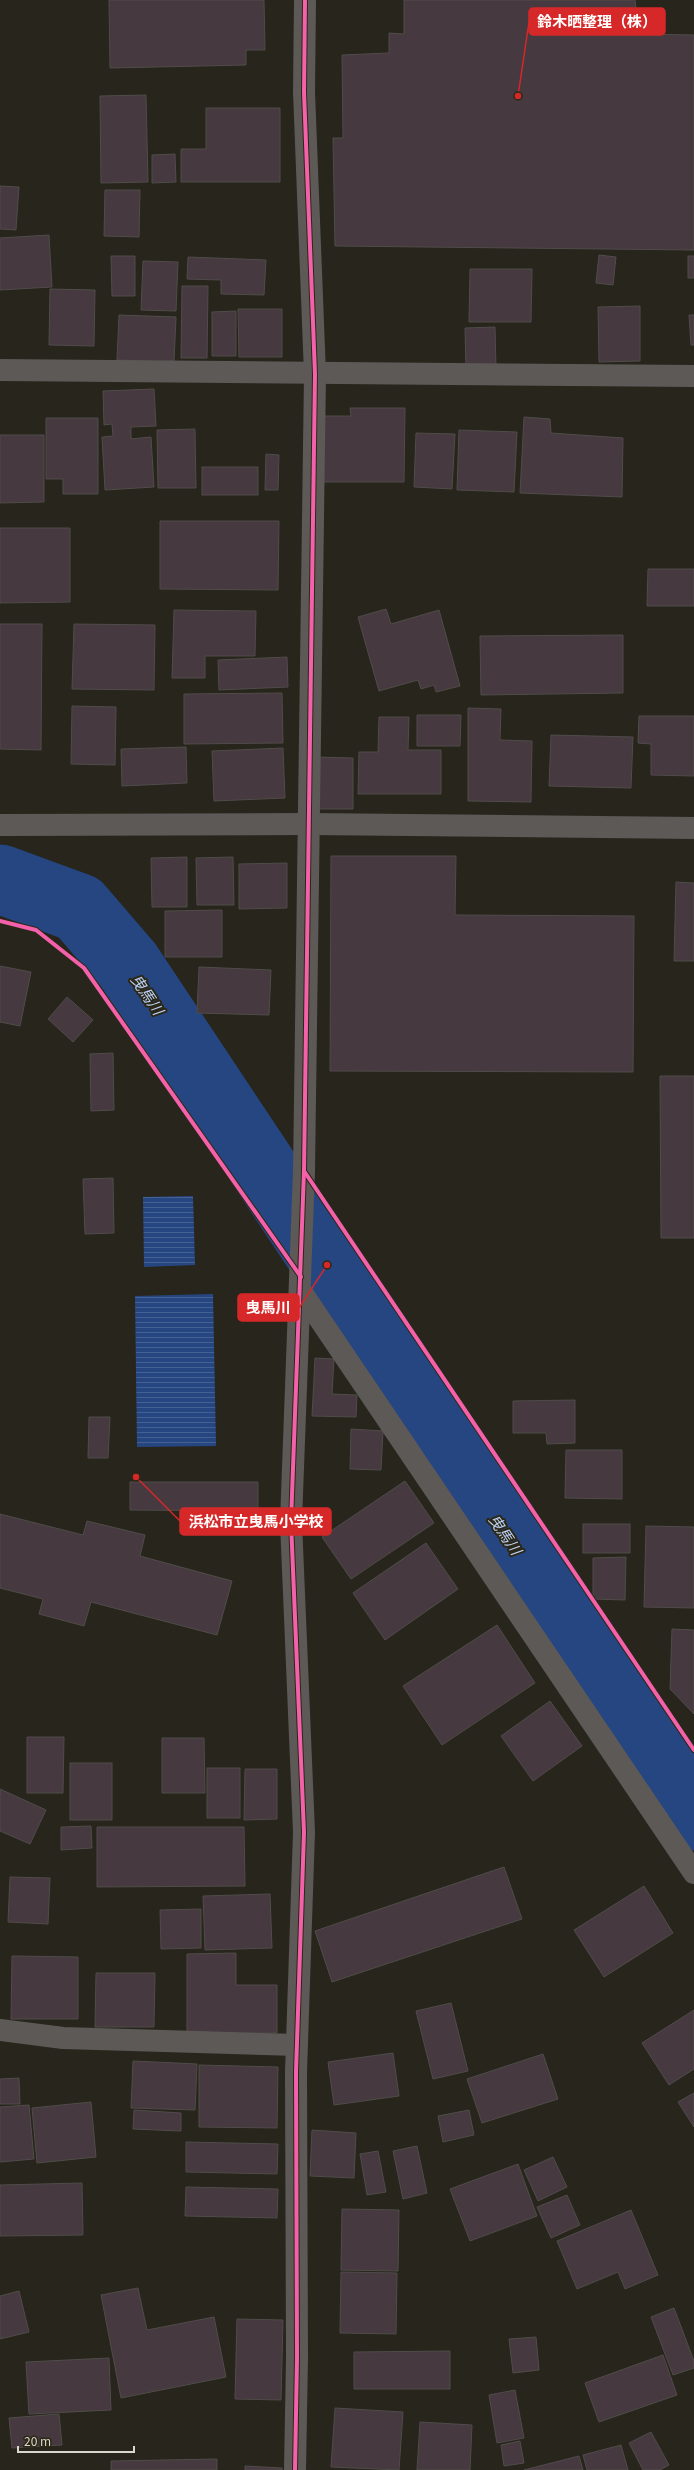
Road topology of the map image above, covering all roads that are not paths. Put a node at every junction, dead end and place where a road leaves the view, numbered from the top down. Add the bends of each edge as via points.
1 (304, 0) edge
2 (0, 370) edge
3 (315, 374) junction
4 (694, 376) edge
5 (309, 824) junction
6 (0, 825) edge
7 (694, 828) edge
8 (300, 1282) junction
9 (694, 1873) edge
10 (0, 2030) edge
11 (296, 2045) junction
12 (295, 2470) edge

1 - 3 street via 304,92
2 - 3 street
3 - 4 street
3 - 5 street
5 - 6 street
5 - 7 street
5 - 8 street
8 - 9 street
8 - 11 street via 291,1522 304,1832
10 - 11 street via 63,2038
11 - 12 street

